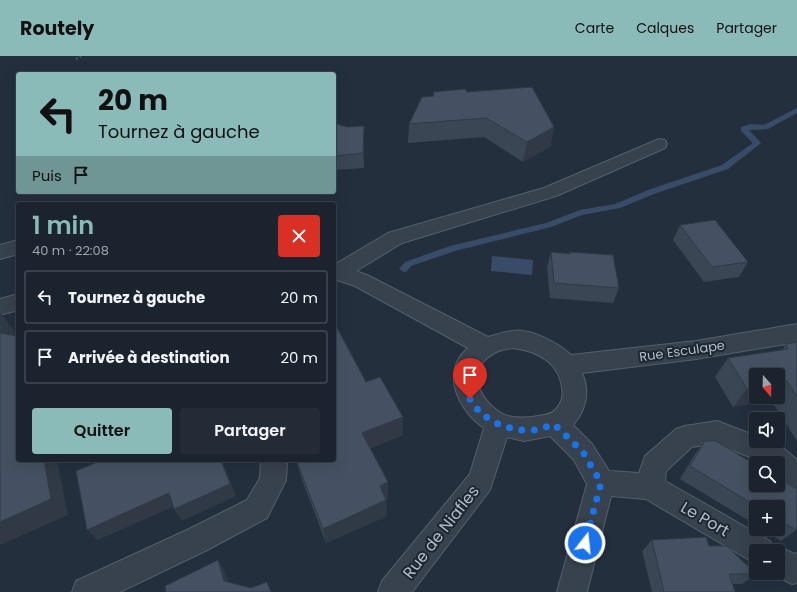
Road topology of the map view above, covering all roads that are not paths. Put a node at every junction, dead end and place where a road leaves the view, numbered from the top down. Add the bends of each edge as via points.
1 (659, 144) dead end
2 (16, 248) edge
3 (0, 252) edge
4 (336, 273) edge
5 (16, 303) edge
6 (0, 307) edge
7 (797, 332) edge
8 (485, 346) junction
9 (567, 365) junction
10 (498, 424) junction
11 (554, 424) junction
12 (274, 462) edge
13 (797, 477) edge
14 (601, 483) junction
15 (650, 487) junction
16 (749, 545) edge
17 (785, 566) edge
18 (797, 568) edge
19 (87, 592) edge
20 (393, 592) edge
21 (572, 592) edge

1 - 4 street via 550,192 395,238
2 - 3 street
4 - 8 street via 362,281
5 - 6 street
7 - 9 street, Rue Esculape via 696,350
8 - 9 street via 498,340 528,341 556,354
8 - 10 street via 472,356 466,369 464,384 470,399 481,414
9 - 11 street via 576,390 573,404 566,415
10 - 11 street via 517,430 537,430
10 - 20 street, Rue de Niafles via 481,481
11 - 14 street via 583,452
12 - 19 street via 273,480 256,510
13 - 15 street via 771,453 717,432 685,437 654,465
14 - 15 street, Le Port
14 - 21 street
15 - 16 street, Le Port
17 - 18 street via 792,570

